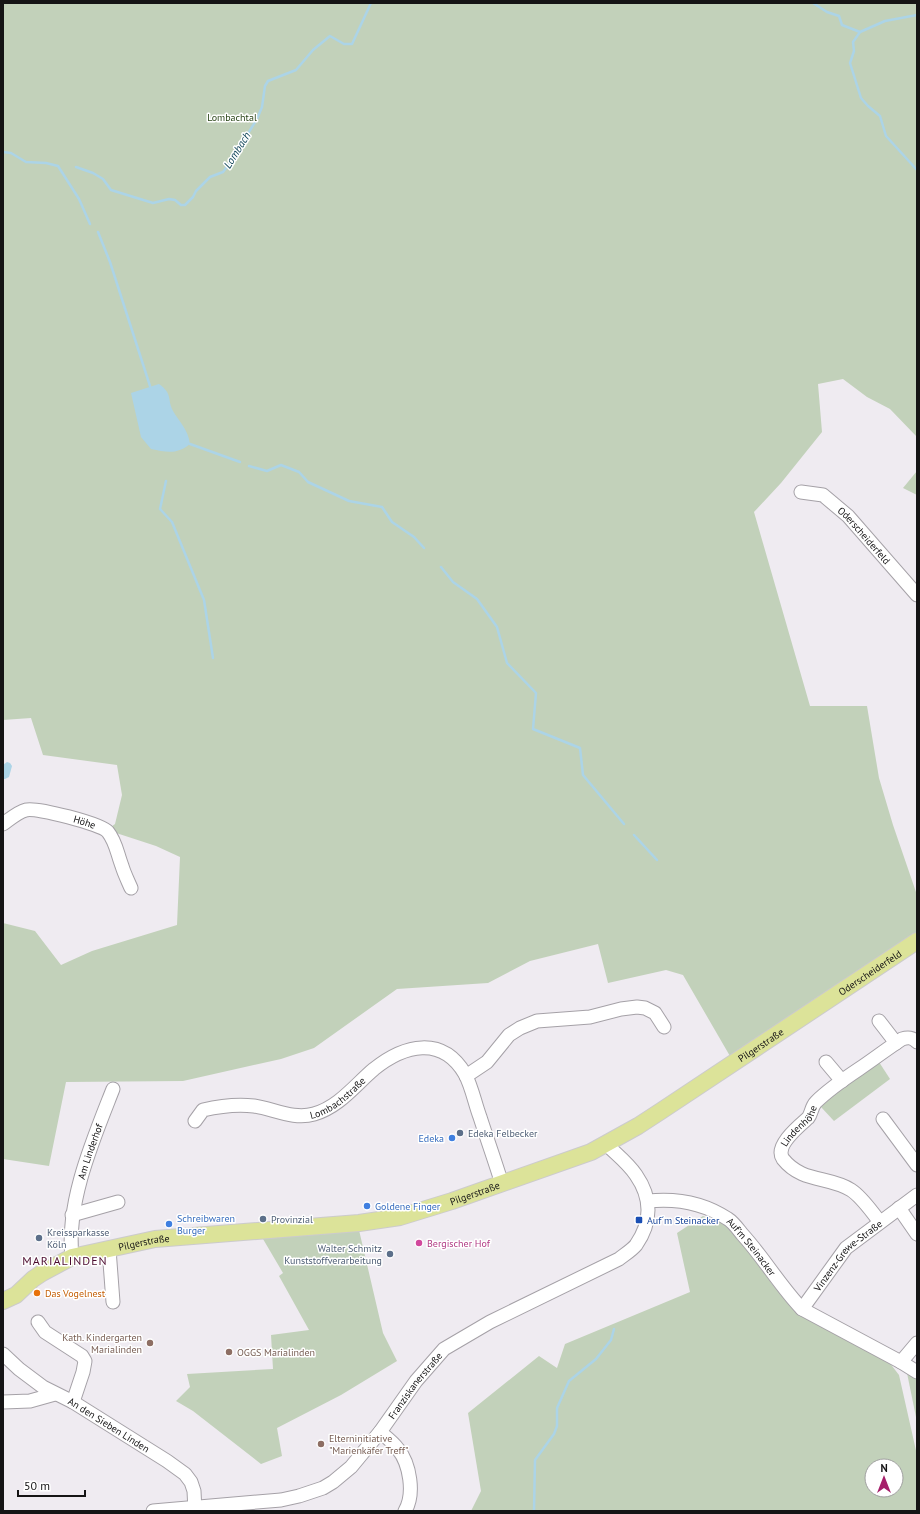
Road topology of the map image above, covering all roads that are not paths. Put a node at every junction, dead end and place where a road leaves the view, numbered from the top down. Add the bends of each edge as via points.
1 (801, 492) dead end
2 (917, 595) edge
3 (3, 824) edge
4 (132, 888) dead end
5 (917, 940) edge
6 (822, 1004) joint
7 (879, 1021) dead end
8 (664, 1027) dead end
9 (917, 1042) edge
10 (896, 1043) junction
11 (826, 1062) dead end
12 (466, 1076) junction
13 (842, 1081) junction
14 (113, 1089) dead end
15 (883, 1120) dead end
16 (195, 1121) dead end
17 (606, 1144) junction
18 (917, 1165) edge
19 (502, 1184) junction
20 (917, 1195) edge
21 (648, 1201) junction
22 (118, 1202) dead end
23 (899, 1208) junction
24 (72, 1215) junction
25 (880, 1222) junction
26 (917, 1234) edge
27 (108, 1249) junction
28 (72, 1257) junction
29 (3, 1301) edge
30 (113, 1302) dead end
31 (802, 1309) junction
32 (38, 1322) dead end
33 (917, 1343) edge
34 (3, 1354) edge
35 (901, 1362) junction
36 (917, 1372) edge
37 (55, 1394) junction
38 (3, 1402) edge
39 (73, 1402) junction
40 (380, 1432) junction
41 (195, 1509) edge
42 (153, 1511) edge
43 (405, 1511) edge

1 - 2 street, Oderscheiderfeld via 823,495 848,516
3 - 4 street, Höhe via 27,809 34,809 106,830 116,846
5 - 6 main road, Oderscheiderfeld
6 - 17 main road, Pilgerstraße via 661,1111
7 - 10 street
8 - 12 street via 655,1013 637,1007 590,1017 537,1021 509,1035 487,1062
9 - 10 street, Lindenhöhe via 913,1038 908,1038
10 - 13 street, Lindenhöhe
11 - 13 street
12 - 16 street, Lombachstraße via 449,1056 420,1047 386,1061 341,1100 313,1114 293,1115 255,1106 230,1105 203,1110
12 - 19 street, Lombachstraße
13 - 25 street, Lindenhöhe via 816,1102 811,1115 786,1140 781,1149 782,1158 806,1176 834,1183 852,1191
14 - 24 street, Am Linderhof via 93,1140
15 - 18 street
17 - 19 main road, Pilgerstraße via 568,1161
17 - 21 street via 636,1174
19 - 27 main road, Pilgerstraße via 383,1221 155,1239
20 - 23 street, Vinzenz-Grewe-Straße
21 - 31 street, Auf'm Steinacker via 681,1200 703,1206 729,1219
21 - 40 street, Franziskanerstraße via 648,1215 635,1246 619,1259 490,1322 444,1349 416,1381
22 - 24 street
23 - 25 street, Vinzenz-Grewe-Straße
23 - 26 street
24 - 28 street, Am Linderhof
25 - 31 street, Vinzenz-Grewe-Straße via 846,1248
27 - 28 main road, Pilgerstraße
27 - 30 street
28 - 29 main road, Pilgerstraße via 42,1273 16,1295
31 - 35 street, Auf'm Steinacker
32 - 39 street via 45,1332 86,1361
33 - 35 street
34 - 37 street, An den Sieben Linden via 42,1387
35 - 36 street, Auf'm Steinacker
37 - 38 street via 30,1401
37 - 39 street, An den Sieben Linden
39 - 41 street, An den Sieben Linden via 167,1460 185,1474 194,1491
40 - 41 street, Franziskanerstraße via 351,1467 333,1482 313,1492 281,1500
40 - 43 street via 399,1450 408,1472 410,1498
41 - 42 street, Franziskanerstraße

